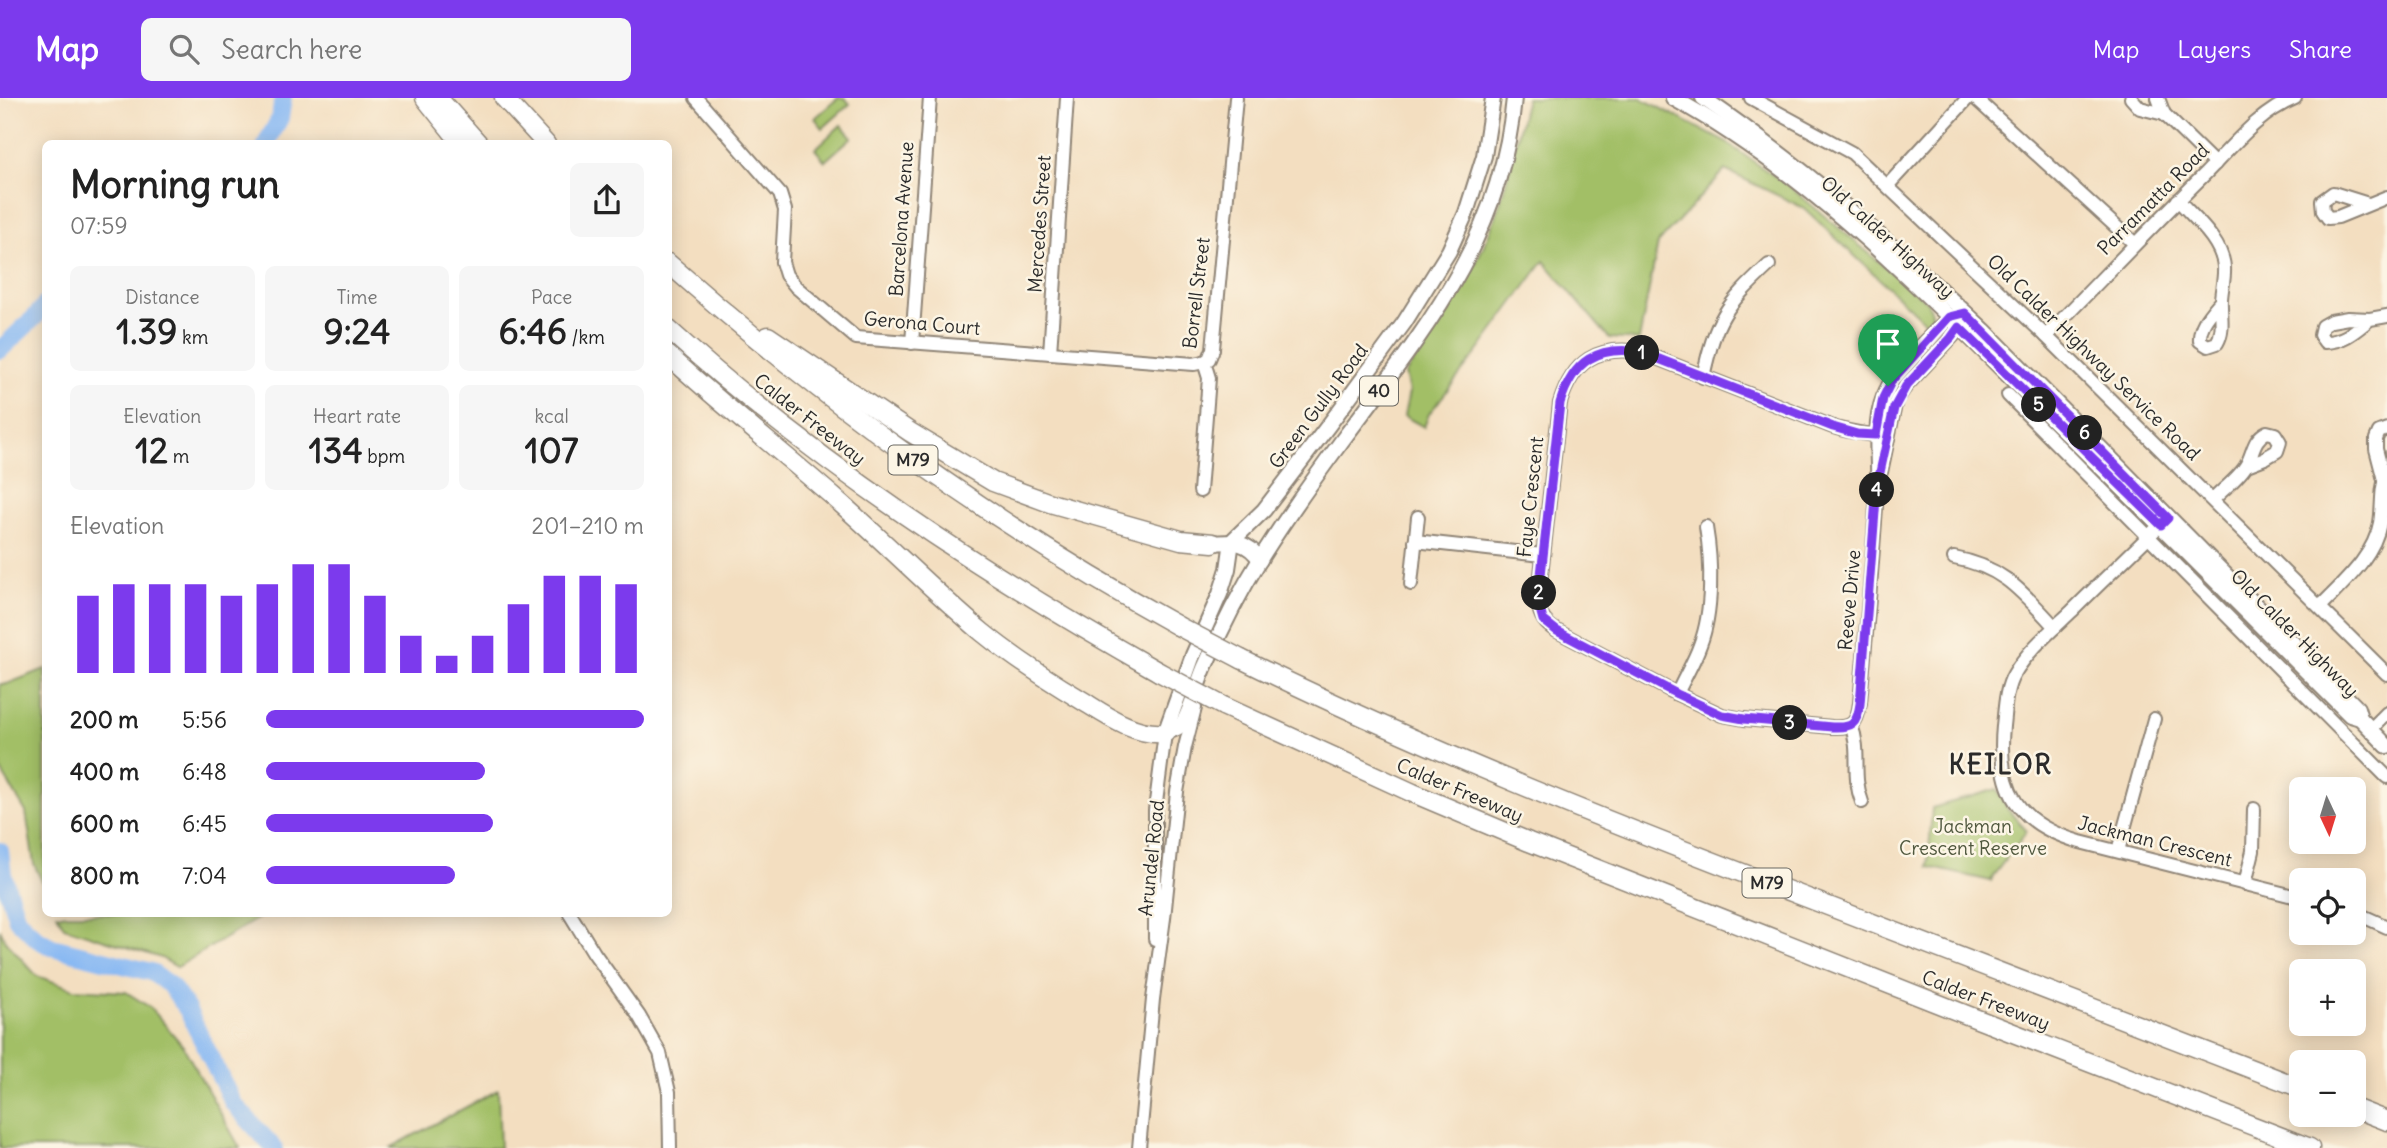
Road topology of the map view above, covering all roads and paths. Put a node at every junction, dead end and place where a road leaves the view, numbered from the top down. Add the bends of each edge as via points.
1 (425, 98) edge
2 (439, 98) edge
3 (504, 98) edge
4 (696, 98) edge
5 (930, 98) edge
6 (1068, 98) edge
7 (1236, 98) edge
8 (1491, 98) edge
9 (1516, 98) edge
10 (1665, 98) edge
11 (1673, 98) edge
12 (1703, 98) edge
13 (1751, 98) edge
14 (1968, 98) edge
15 (1975, 98) edge
16 (2130, 98) edge
17 (2158, 98) edge
18 (2295, 98) edge
19 (2164, 114) junction
20 (1706, 116) junction
21 (459, 140) edge
22 (476, 140) edge
23 (542, 140) edge
24 (2215, 164) junction
25 (1888, 185) junction
26 (2387, 197) edge
27 (2178, 200) junction
28 (2368, 204) dead end
29 (2134, 243) junction
30 (672, 265) edge
31 (1769, 265) dead end
32 (672, 266) edge
33 (2220, 302) dead end
34 (2387, 317) edge
35 (1958, 319) junction
36 (2370, 319) dead end
37 (672, 332) edge
38 (2046, 336) junction
39 (912, 343) junction
40 (1050, 353) junction
41 (672, 359) edge
42 (1204, 362) junction
43 (1703, 377) junction
44 (2008, 395) dead end
45 (2387, 429) edge
46 (1882, 436) junction
47 (2247, 464) dead end
48 (2386, 477) edge
49 (1200, 491) dead end
50 (2213, 500) junction
51 (1418, 517) dead end
52 (2164, 521) junction
53 (1706, 527) dead end
54 (2148, 537) junction
55 (1232, 541) junction
56 (1415, 541) junction
57 (1213, 543) joint
58 (1542, 555) junction
59 (1954, 558) dead end
60 (1260, 560) junction
61 (1411, 584) dead end
62 (2320, 607) junction
63 (1231, 612) junction
64 (2055, 627) junction
65 (2387, 674) edge
66 (1677, 694) junction
67 (2387, 713) edge
68 (2154, 719) dead end
69 (1854, 721) junction
70 (1191, 722) joint
71 (2365, 724) junction
72 (1165, 733) junction
73 (2387, 746) edge
74 (2387, 776) edge
75 (1862, 802) dead end
76 (2254, 809) dead end
77 (2118, 851) junction
78 (2245, 884) junction
79 (2289, 895) edge
80 (572, 917) edge
81 (2366, 917) edge
82 (2387, 927) edge
83 (1153, 999) junction
84 (2289, 1083) edge
85 (2366, 1113) edge
86 (2387, 1121) edge
87 (670, 1148) edge
88 (1139, 1148) edge
89 (2310, 1148) edge

1 - 21 highway
2 - 22 highway
3 - 23 highway
4 - 39 street, Gerona Court via 780,194 785,210 782,262 790,281 856,338
5 - 39 street, Barcelona Avenue
6 - 40 street, Mercedes Street
7 - 42 street, Borrell Street via 1213,349
8 - 55 main road, Green Gully Road / 40 via 1491,120 1478,176 1449,251 1404,323 1328,426 1264,510
9 - 60 main road, Green Gully Road / 40 via 1500,179 1458,276
10 - 20 main road
11 - 20 main road, Old Calder Highway
12 - 35 main road, Old Calder Highway via 1833,194 1893,245
13 - 25 street, Old Calder Highway Service Road via 1844,147
14 - 25 street
15 - 29 street
16 - 19 street via 2140,108
17 - 19 street
18 - 24 street, Parramatta Road via 2260,119
19 - 24 street
20 - 35 main road, Old Calder Highway via 1790,175
24 - 27 street, Parramatta Road
25 - 38 street, Old Calder Highway Service Road
26 - 28 street
27 - 29 street, Parramatta Road
27 - 33 street via 2222,254
29 - 38 street, Parramatta Road
30 - 57 highway via 898,424 993,482 1181,540
31 - 43 street via 1721,317
32 - 84 highway, Calder Freeway / M79, bridge via 793,370 898,449 1033,541 1241,659 1330,703 1636,832
34 - 36 street
35 - 46 street, Reeve Drive via 1900,393
35 - 52 main road, Old Calder Highway
37 - 89 highway, Calder Freeway / M79, bridge via 802,441 920,526 1057,614 1223,706 1529,842
38 - 50 street, Old Calder Highway Service Road
39 - 40 street, Gerona Court
40 - 42 street, Gerona Court
41 - 72 highway via 1008,652 1118,721 1144,732
42 - 49 street, Borrell Street via 1209,378
43 - 46 street, Faye Crescent via 1833,427
43 - 58 street, Faye Crescent via 1626,350 1595,355 1577,368 1560,403
44 - 54 street
45 - 48 street via 2379,432 2375,443
46 - 69 street, Reeve Drive
47 - 50 street
48 - 62 street via 2374,544
50 - 62 street, Old Calder Highway Service Road
51 - 56 street
52 - 54 street, Jackman Crescent
52 - 71 main road, Old Calder Highway via 2357,708
53 - 66 street via 1710,551 1706,625
54 - 64 street, Jackman Crescent
54 - 74 street
55 - 57 main road
55 - 60 main road via 1249,547
55 - 72 main road via 1220,594
56 - 58 street
56 - 61 street
58 - 66 street, Faye Crescent via 1538,602 1548,626
59 - 64 street via 1975,562 2008,579
60 - 63 main road, Green Gully Road
62 - 65 street, Old Calder Highway Service Road
63 - 70 street, Green Gully Road
63 - 72 main road via 1183,723
64 - 77 street, Jackman Crescent via 2015,673 2008,689 2002,745 2006,780 2021,808 2039,826
66 - 69 street, Faye Crescent via 1722,715 1744,719 1843,728
67 - 71 street
68 - 77 street
69 - 75 street, Reeve Drive via 1856,780
70 - 83 street, Arundel Road via 1178,784
71 - 73 main road, Old Calder Highway
72 - 83 street, Arundel Road via 1155,813
76 - 78 street via 2253,851
77 - 78 street, Jackman Crescent
78 - 79 street, Jackman Crescent
80 - 87 street via 660,1053 669,1092
81 - 82 street
83 - 88 street, Arundel Road
85 - 86 highway

